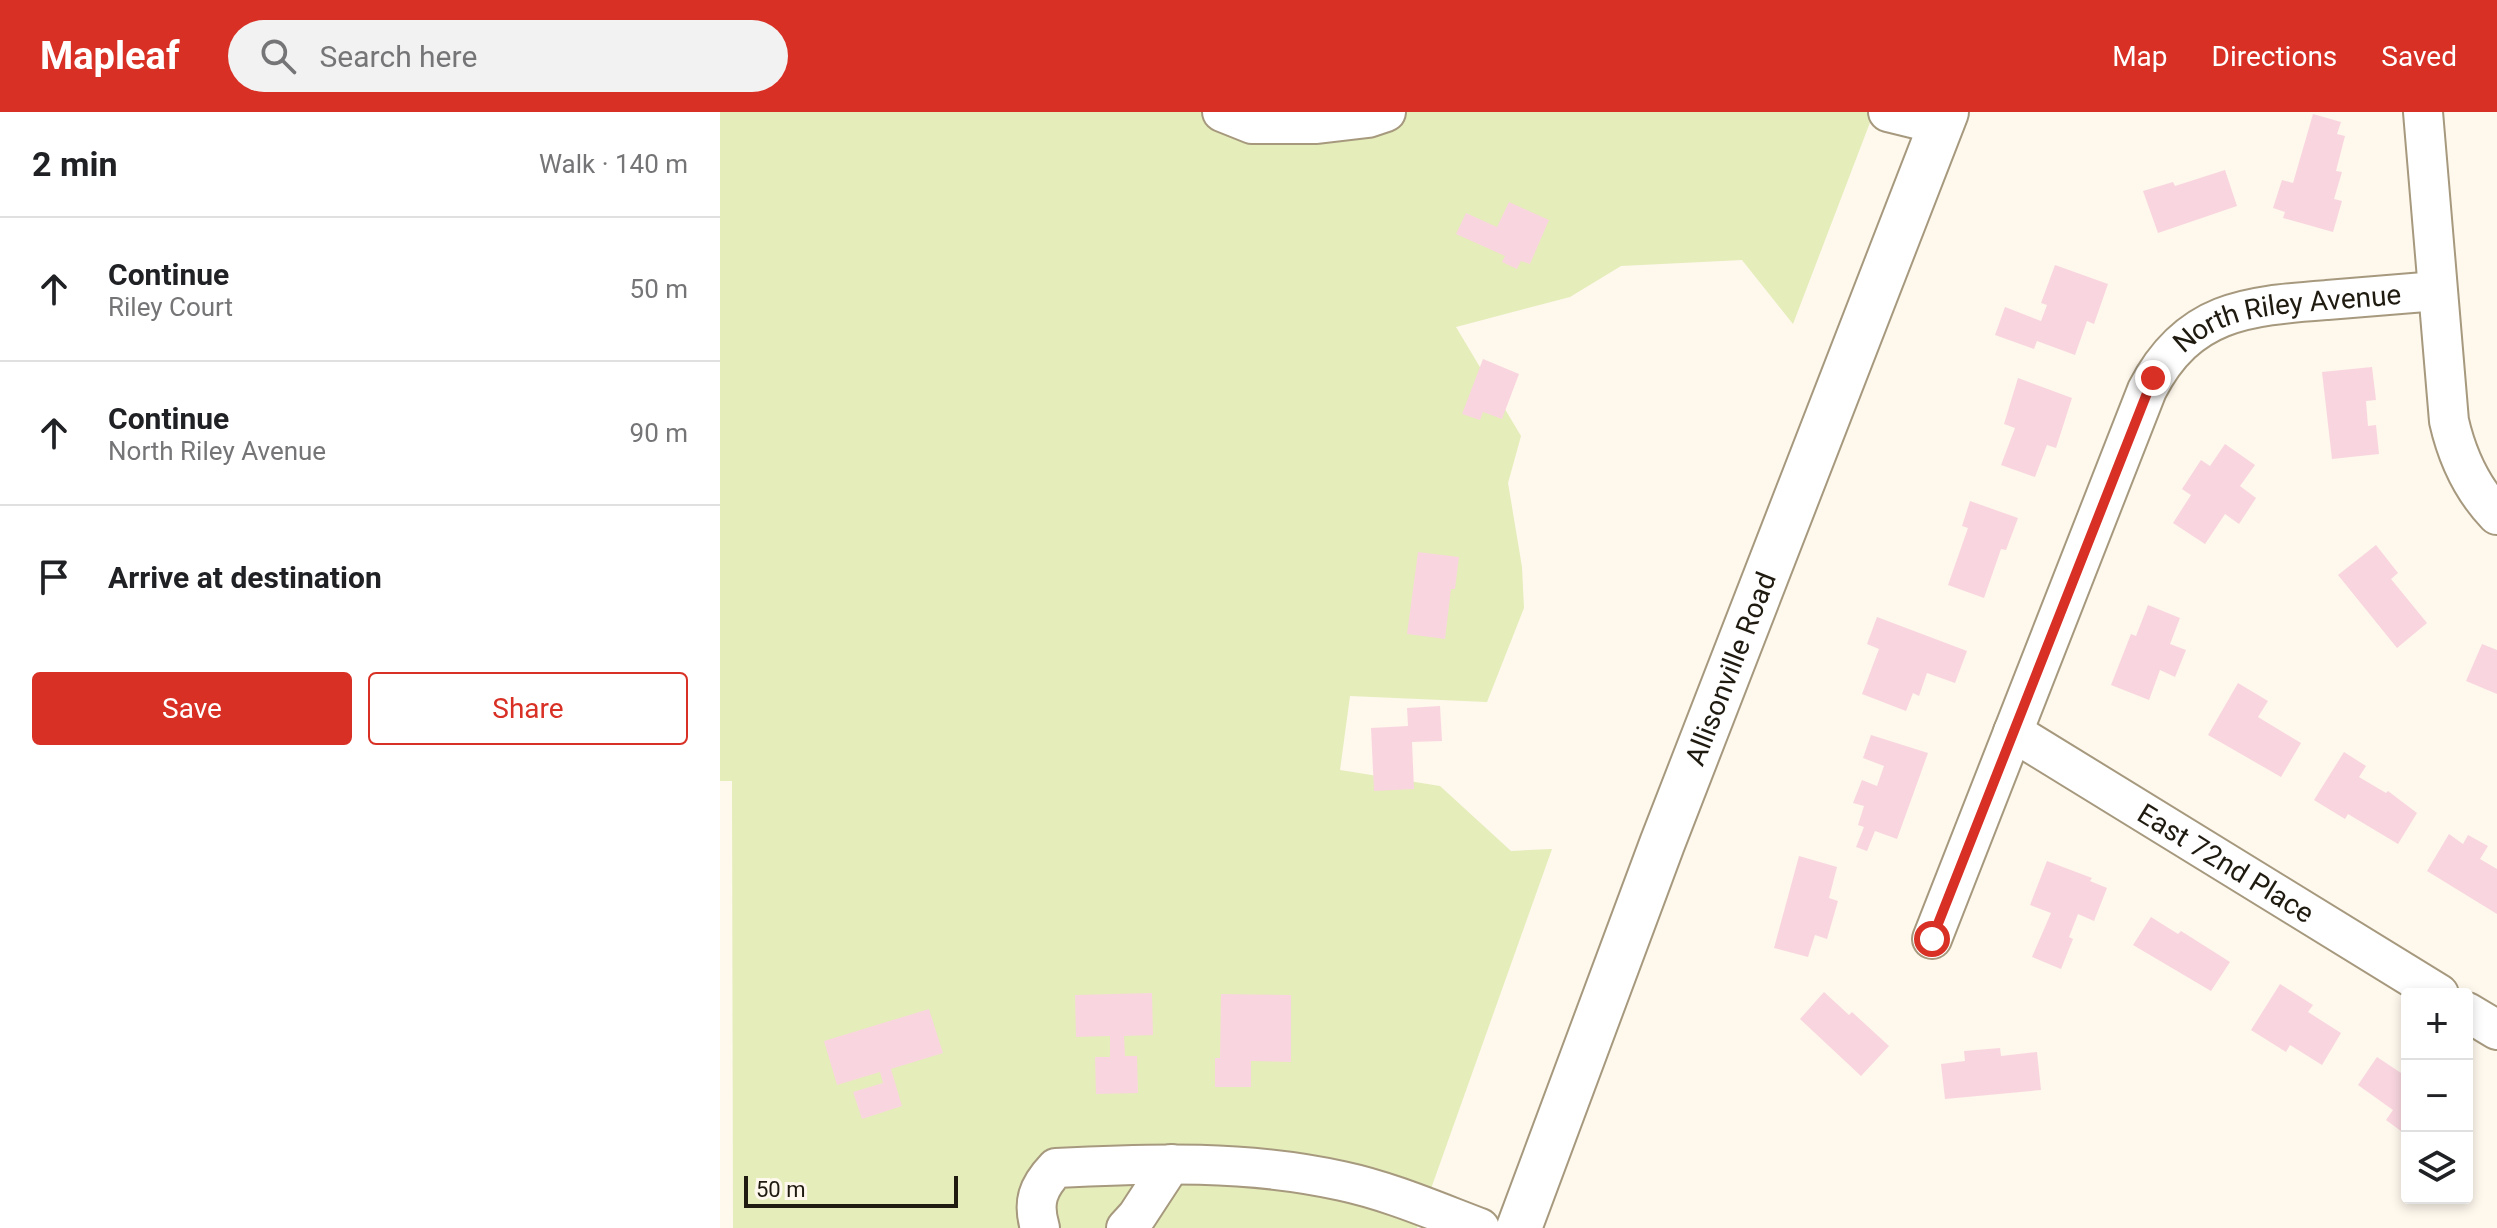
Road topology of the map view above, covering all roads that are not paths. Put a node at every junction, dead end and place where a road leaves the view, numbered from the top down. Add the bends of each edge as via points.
1 (1222, 112) edge
2 (1386, 112) edge
3 (1888, 112) edge
4 (2423, 112) edge
5 (1944, 118) edge
6 (2437, 291) junction
7 (2497, 515) edge
8 (2013, 732) junction
9 (1932, 939) dead end
10 (2429, 988) edge
11 (2473, 1016) edge
12 (2497, 1030) edge
13 (1171, 1164) junction
14 (1040, 1228) edge
15 (1126, 1228) edge
16 (1480, 1228) edge
17 (1519, 1228) edge

1 - 2 street via 1252,124 1317,124
3 - 5 street
4 - 6 street
5 - 17 main road, Allisonville Road
6 - 7 street via 2452,434 2473,484
6 - 8 street, North Riley Avenue via 2247,308 2210,322 2169,356 2147,390
8 - 9 street, North Riley Avenue
8 - 10 street, East 72nd Place
11 - 12 street
13 - 14 street via 1056,1168 1041,1183
13 - 15 street
13 - 16 street via 1264,1167 1344,1181

